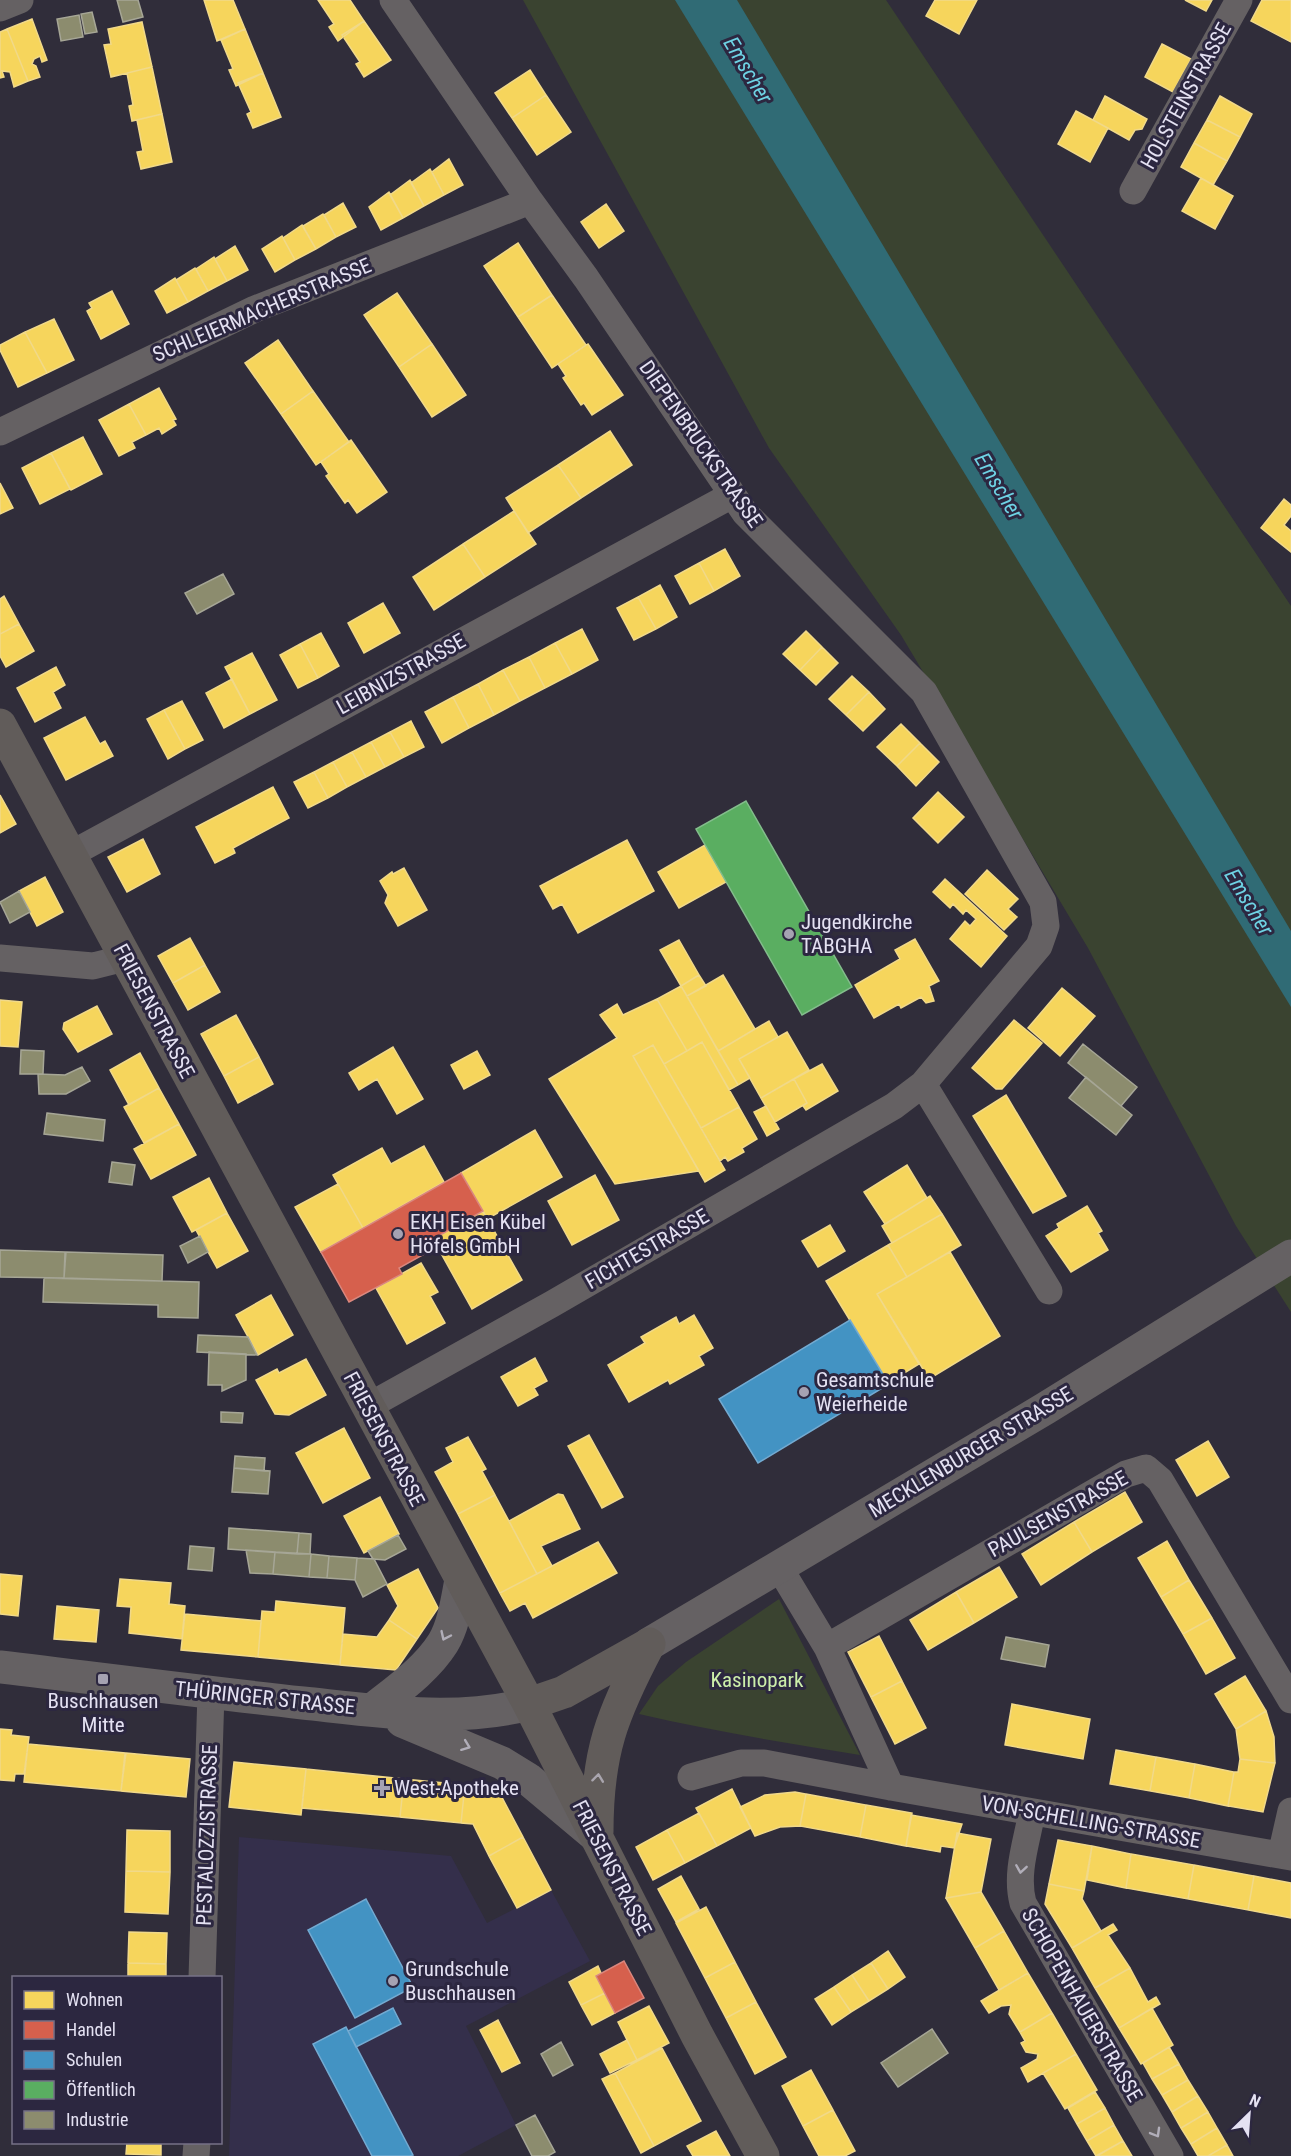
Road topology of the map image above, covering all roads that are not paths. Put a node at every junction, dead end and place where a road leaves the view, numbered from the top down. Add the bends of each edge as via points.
1 (20, 0) edge
2 (393, 0) edge
3 (1239, 0) edge
4 (0, 8) edge
5 (1133, 191) dead end
6 (530, 201) junction
7 (0, 432) edge
8 (732, 495) junction
9 (0, 725) edge
10 (71, 854) junction
11 (1043, 902) joint
12 (0, 958) edge
13 (125, 958) junction
14 (923, 1084) junction
15 (1291, 1256) edge
16 (1049, 1291) dead end
17 (367, 1407) junction
18 (779, 1567) junction
19 (461, 1580) junction
20 (649, 1644) junction
21 (827, 1647) junction
22 (0, 1667) edge
23 (211, 1693) junction
24 (1291, 1700) edge
25 (529, 1704) junction
26 (372, 1710) junction
27 (691, 1777) dead end
28 (891, 1788) junction
29 (1291, 1811) edge
30 (1032, 1812) junction
31 (597, 1836) junction
32 (1286, 1856) edge
33 (202, 1976) edge
34 (763, 2156) edge
35 (1170, 2156) edge

1 - 4 street
2 - 6 street, DIEPENBRUCKSTRASSE
3 - 5 street, HOLSTEINSTRASSE
6 - 7 street, SCHLEIERMACHERSTRASSE via 255,309
6 - 8 street, DIEPENBRUCKSTRASSE
8 - 10 street, LEIBNIZSTRASSE
8 - 11 street, DIEPENBRUCKSTRASSE via 824,595 924,692
9 - 10 main road, FRIESENSTRASSE
10 - 13 main road, FRIESENSTRASSE
11 - 14 street, FICHTESTRASSE via 1046,926 1039,946
12 - 13 street via 93,966
13 - 17 main road, FRIESENSTRASSE
14 - 16 street
14 - 17 street, FICHTESTRASSE via 862,1126
15 - 18 street, MECKLENBURGER STRASSE
17 - 19 main road, FRIESENSTRASSE
18 - 20 street, MECKLENBURGER STRASSE
18 - 21 street
19 - 25 main road, FRIESENSTRASSE
19 -> 26 street via 444,1642 416,1674
20 - 25 main road, MECKLENBURGER STRASSE via 564,1692
31 -> 20 main road via 601,1757 610,1726
21 - 24 street, PAULSENSTRASSE via 1126,1474 1146,1468 1160,1480
21 - 28 street
22 - 23 street, THÜRINGER STRASSE
23 - 26 street, THÜRINGER STRASSE
23 - 33 street, PESTALOZZISTRASSE
25 - 26 street, THÜRINGER STRASSE via 468,1715
25 - 31 main road, FRIESENSTRASSE
26 -> 31 street via 502,1763
27 - 28 street, VON-SCHELLING-STRASSE via 741,1763 764,1762
28 - 30 street, VON-SCHELLING-STRASSE
29 - 32 street
30 - 32 street, VON-SCHELLING-STRASSE
30 -> 35 street, SCHOPENHAUERSTRASSE via 1020,1874 1023,1902
31 - 34 main road, FRIESENSTRASSE

